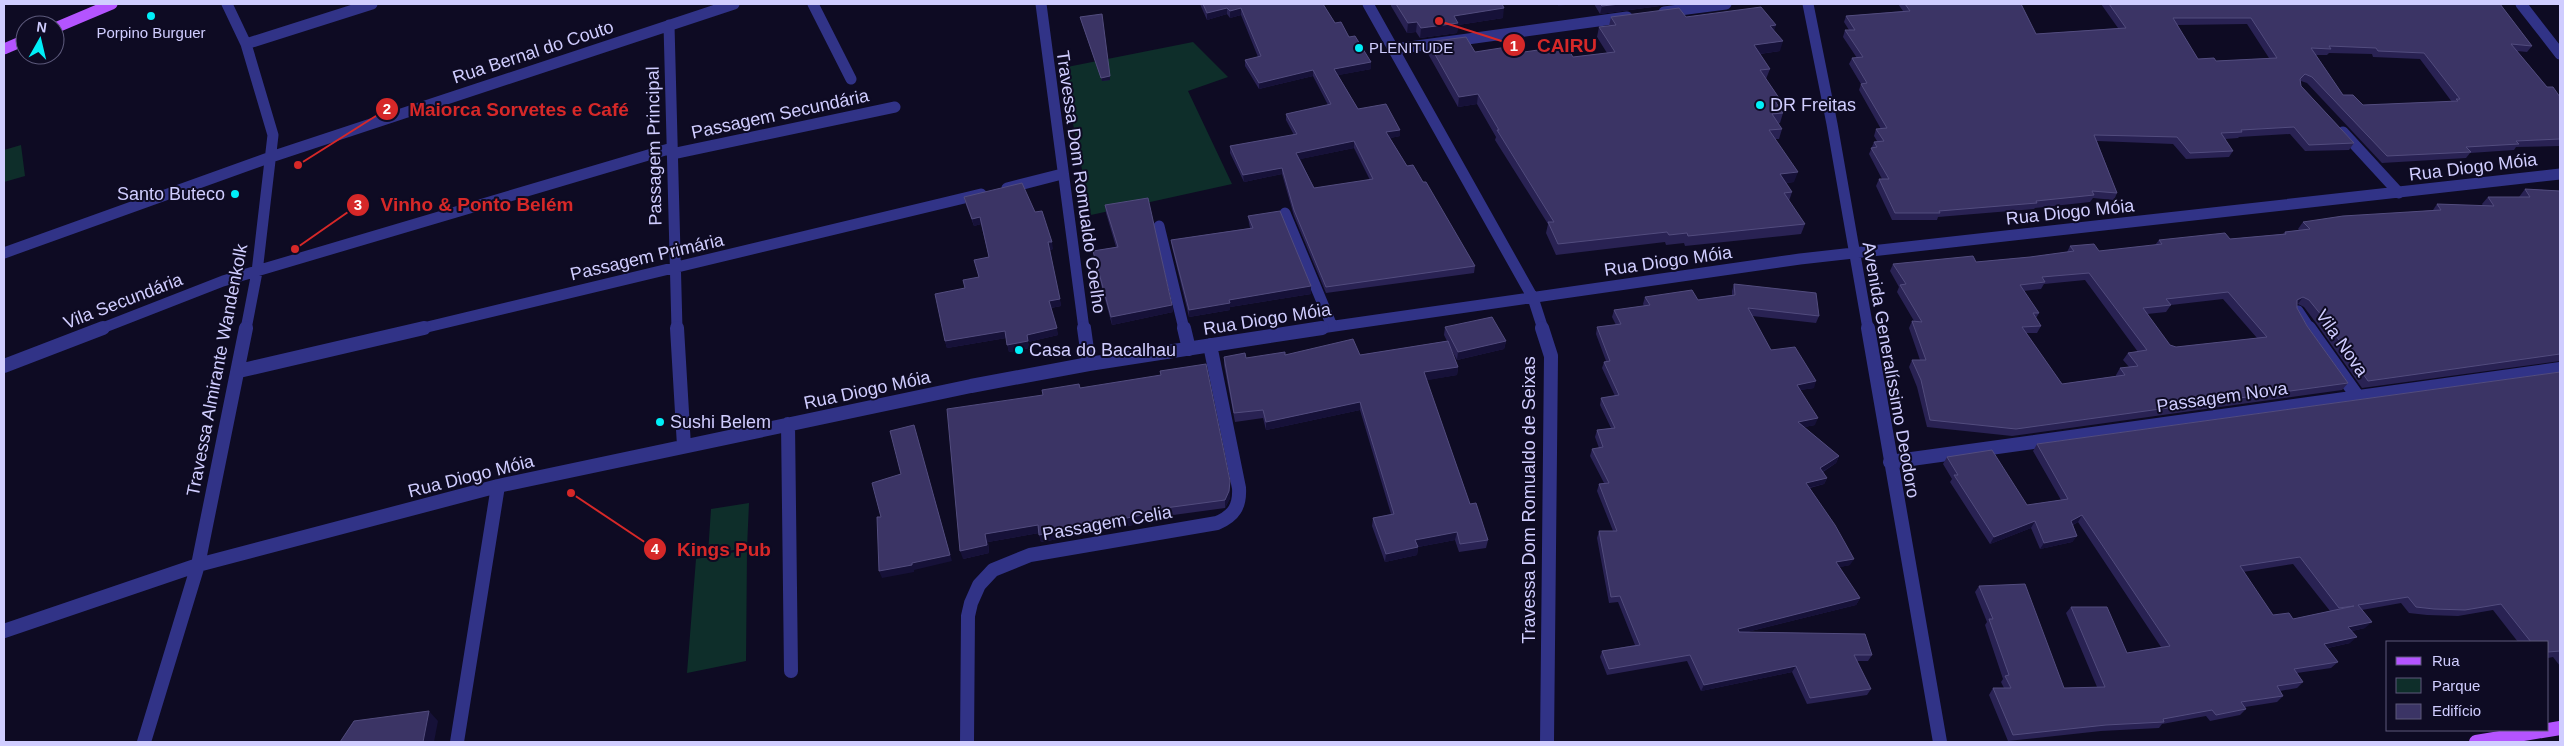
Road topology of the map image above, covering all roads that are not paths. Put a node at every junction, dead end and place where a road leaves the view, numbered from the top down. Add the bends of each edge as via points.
1 (112, 4) edge
2 (226, 4) edge
3 (372, 4) edge
4 (734, 4) edge
5 (813, 4) edge
6 (1040, 4) edge
7 (1368, 4) edge
8 (1726, 4) edge
9 (1808, 4) edge
10 (2521, 4) edge
11 (65, 24) edge
12 (669, 25) junction
13 (246, 44) junction
14 (1395, 49) junction
15 (2560, 54) edge
16 (851, 79) dead end
17 (895, 107) dead end
18 (2333, 122) edge
19 (672, 151) junction
20 (271, 157) junction
21 (1062, 174) junction
22 (2560, 174) edge
23 (2399, 193) junction
24 (1285, 213) dead end
25 (1159, 226) dead end
26 (4, 253) edge
27 (1853, 254) junction
28 (674, 269) junction
29 (257, 272) junction
30 (1533, 298) junction
31 (2298, 311) edge
32 (1332, 326) junction
33 (1210, 345) junction
34 (1189, 348) junction
35 (1089, 364) junction
36 (4, 366) edge
37 (2560, 369) edge
38 (239, 371) junction
39 (2357, 396) junction
40 (788, 424) junction
41 (684, 446) junction
42 (1890, 462) junction
43 (498, 486) junction
44 (198, 565) junction
45 (4, 631) edge
46 (790, 671) dead end
47 (2542, 731) edge
48 (144, 742) edge
49 (457, 742) edge
50 (967, 742) edge
51 (1547, 742) edge
52 (1940, 742) edge
53 (2476, 742) edge

1 - 11 main road
2 - 13 street, Travessa Almirante Wandenkolk
3 - 13 street
4 - 12 street, Rua Bernal do Couto
5 - 16 street
6 - 21 street, Travessa Dom Romualdo Coelho
7 - 14 street, Travessa Dom Romualdo de Seixas
8 - 14 street
9 - 27 street, Avenida Generalíssimo Deodoro
10 - 15 street
12 - 19 street, Passagem Principal
12 - 20 street, Rua Bernal do Couto
13 - 20 street, Travessa Almirante Wandenkolk via 273,135
14 - 30 street, Travessa Dom Romualdo de Seixas
17 - 19 street, Passagem Secundária
18 - 23 street
19 - 28 street, Passagem Principal
19 - 29 street, Passagem Secundária
20 - 26 street, Rua Bernal do Couto
20 - 29 street, Travessa Almirante Wandenkolk
21 - 28 street, Passagem Primária
21 - 35 street, Travessa Dom Romualdo Coelho
22 - 23 street, Rua Diogo Móia
23 - 27 street, Rua Diogo Móia
24 - 32 street
25 - 34 street
27 - 30 street, Rua Diogo Móia
27 - 42 street, Avenida Generalíssimo Deodoro
28 - 38 street, Passagem Primária
28 - 41 street, Passagem Principal
29 - 36 street, Vila Secundária via 194,292
29 - 38 street, Travessa Almirante Wandenkolk
30 - 32 street, Rua Diogo Móia
30 - 51 street, Travessa Dom Romualdo de Seixas via 1551,356
31 - 39 street, Vila Nova
32 - 33 street, Rua Diogo Móia
33 - 34 street, Rua Diogo Móia
33 - 50 street, Passagem Celia via 1239,488 1239,506 1235,514 1217,523 1047,552 1014,560 992,571 978,586 968,616
34 - 35 street, Rua Diogo Móia
35 - 40 street, Rua Diogo Móia
37 - 39 street, Passagem Nova
38 - 44 street, Travessa Almirante Wandenkolk
39 - 42 street, Passagem Nova
40 - 41 street, Rua Diogo Móia
40 - 46 street
41 - 43 street, Rua Diogo Móia
42 - 52 street, Avenida Generalíssimo Deodoro
43 - 44 street, Rua Diogo Móia
43 - 49 street
44 - 45 street, Rua Diogo Móia
44 - 48 street, Travessa Almirante Wandenkolk
47 - 53 main road

